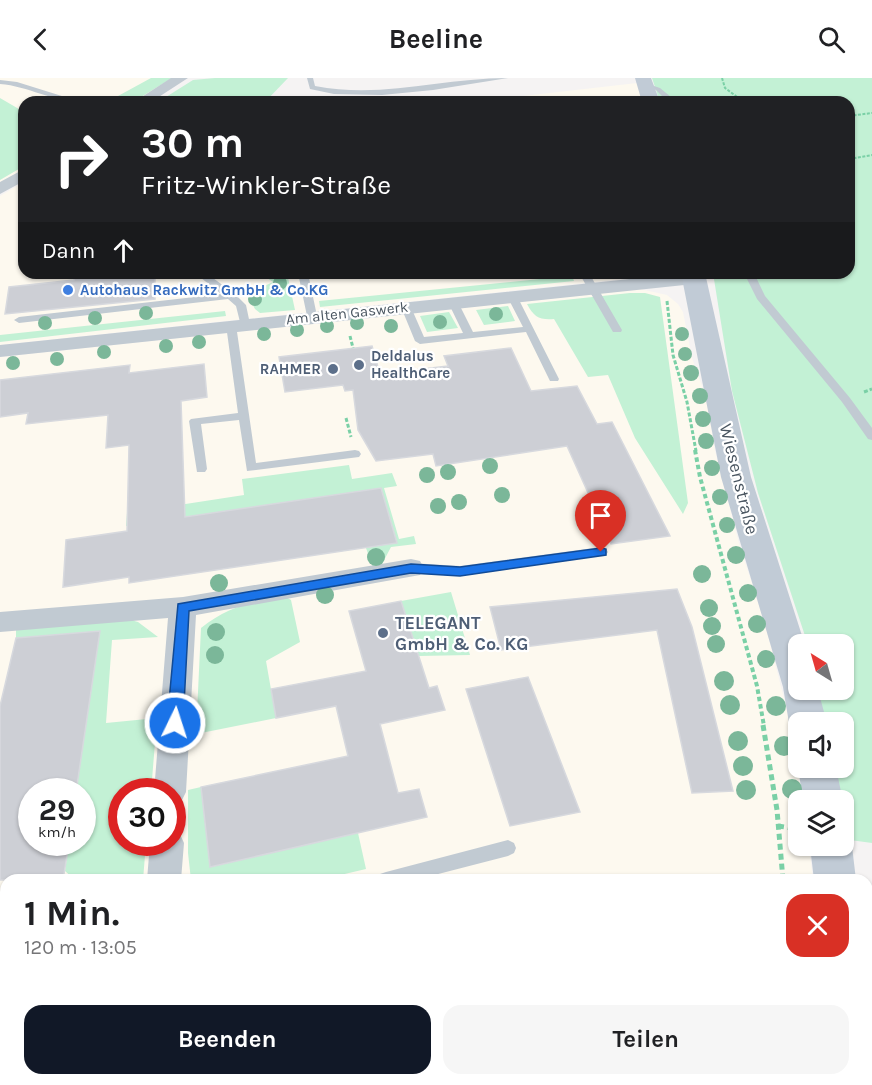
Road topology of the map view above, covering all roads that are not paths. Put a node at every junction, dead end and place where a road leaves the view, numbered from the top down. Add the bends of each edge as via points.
1 (181, 78) edge
2 (310, 78) edge
3 (505, 78) edge
4 (14, 80) edge
5 (0, 82) edge
6 (60, 96) edge
7 (151, 96) edge
8 (18, 178) edge
9 (0, 189) edge
10 (208, 279) edge
11 (304, 279) edge
12 (677, 279) edge
13 (695, 279) edge
14 (752, 279) edge
15 (587, 280) edge
16 (232, 296) junction
17 (512, 296) junction
18 (453, 302) junction
19 (406, 307) junction
20 (312, 316) junction
21 (19, 320) dead end
22 (238, 325) junction
23 (529, 329) junction
24 (617, 330) dead end
25 (469, 335) junction
26 (0, 351) edge
27 (554, 379) dead end
28 (242, 416) junction
29 (872, 436) edge
30 (356, 454) dead end
31 (201, 469) dead end
32 (601, 552) dead end
33 (411, 568) joint
34 (183, 607) junction
35 (0, 622) edge
36 (788, 648) edge
37 (171, 778) edge
38 (508, 848) dead end
39 (166, 856) edge
40 (832, 856) edge
41 (164, 874) edge
42 (409, 874) edge
43 (834, 874) edge

1 - 7 street
2 - 3 lane via 312,88 326,92 394,92
4 - 5 lane
4 - 6 lane
8 - 9 street
10 - 16 lane
11 - 20 lane
12 - 15 street, Am alten Gaswerk
13 - 36 street, Wiesenstraße via 736,477
14 - 29 lane via 760,297
15 - 17 street, Am alten Gaswerk
15 - 24 lane
16 - 21 lane
16 - 22 lane via 241,305
17 - 18 street, Am alten Gaswerk
17 - 23 lane
18 - 19 street, Am alten Gaswerk
18 - 25 lane
19 - 20 street, Am alten Gaswerk
19 - 25 lane via 420,341
20 - 22 street, Am alten Gaswerk
22 - 26 street, Am alten Gaswerk
22 - 28 lane
23 - 25 lane
23 - 27 lane
28 - 30 lane via 251,468
28 - 31 lane via 195,421
32 - 33 lane via 460,571
33 - 34 street
34 - 35 street
34 - 37 street
38 - 42 lane
39 - 41 street
40 - 43 street

